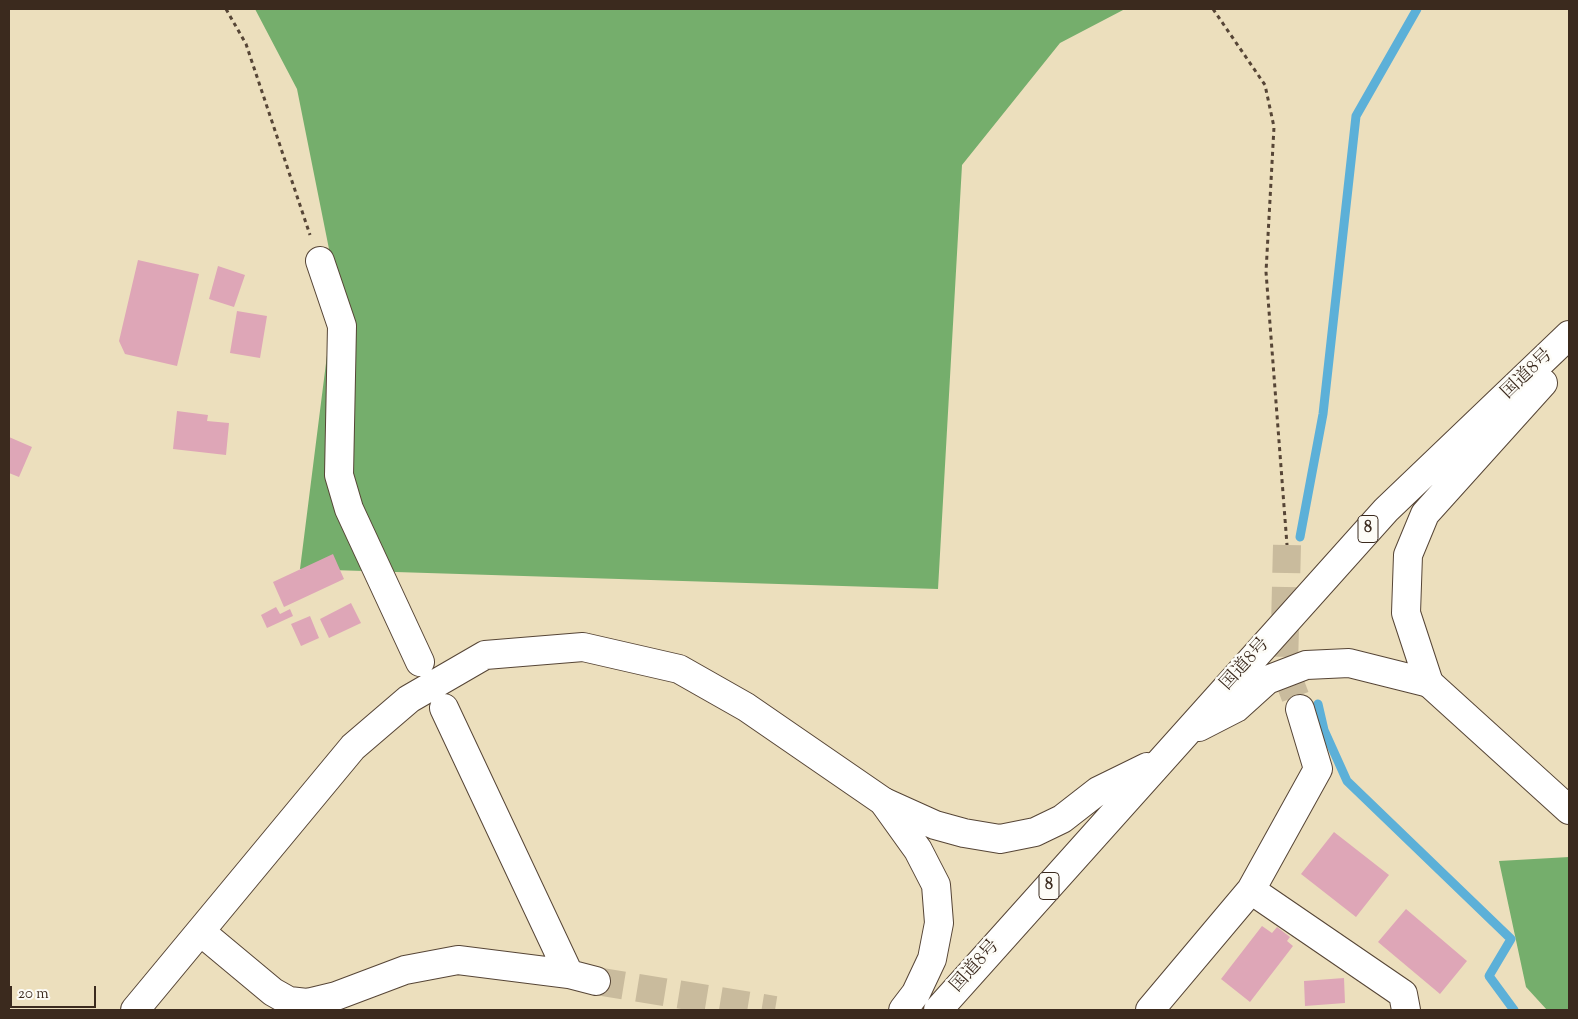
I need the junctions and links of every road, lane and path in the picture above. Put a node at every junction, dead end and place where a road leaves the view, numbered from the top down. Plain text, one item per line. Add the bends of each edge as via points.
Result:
1 (226, 9) edge
2 (1213, 9) edge
3 (320, 261) joint
4 (1569, 335) edge
5 (1569, 354) edge
6 (1287, 545) tunnel mouth
7 (420, 662) dead end
8 (1429, 683) junction
9 (444, 708) dead end
10 (1300, 709) tunnel mouth
11 (1182, 737) junction
12 (1160, 761) junction
13 (884, 802) junction
14 (1569, 810) edge
15 (1251, 890) junction
16 (201, 932) junction
17 (569, 974) junction
18 (596, 981) tunnel mouth
19 (135, 1010) edge
20 (904, 1010) edge
21 (938, 1010) edge
22 (1150, 1010) edge
23 (1406, 1010) edge

1 - 3 path via 246,44
2 - 6 path via 1265,85 1274,127 1266,272
3 - 7 main road via 342,326 339,475 349,509
4 - 11 main road, 国道8号 / 8 via 1386,510
5 - 8 main road via 1425,514 1408,555 1406,613
8 - 11 main road via 1350,663 1306,665 1267,680 1236,708
8 - 14 main road
9 - 17 main road
10 - 15 main road via 1318,770
11 - 12 main road, 国道8号 / 8
12 - 13 main road via 1098,791 1062,818 1035,832 1000,839 964,834 935,825
12 - 21 main road, 国道8号 / 8
13 - 16 main road via 746,707 679,669 583,647 485,654 409,699 353,747
13 - 20 main road via 918,850 936,885 939,923 932,959
15 - 22 main road
15 - 23 main road via 1403,994
16 - 17 main road via 273,992 289,1001 307,1003 336,996 406,970 458,960
16 - 19 main road
17 - 18 main road

